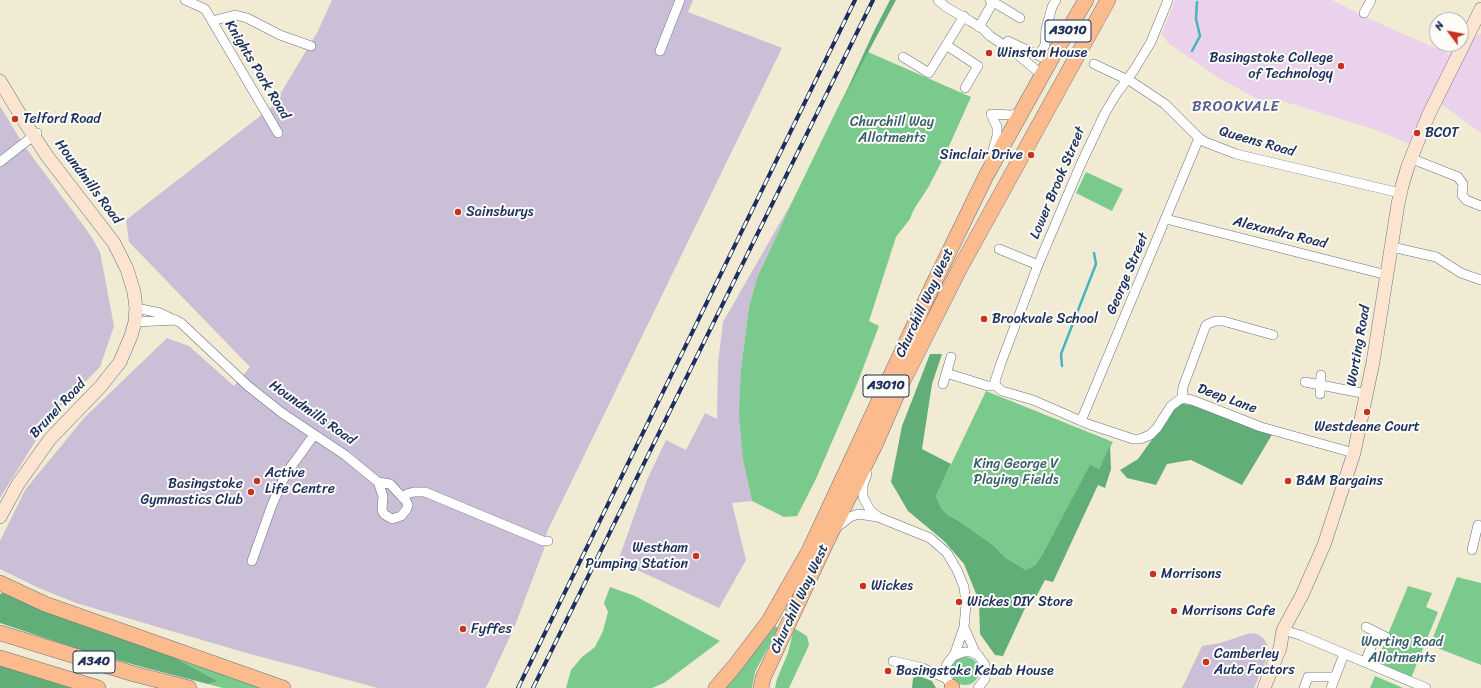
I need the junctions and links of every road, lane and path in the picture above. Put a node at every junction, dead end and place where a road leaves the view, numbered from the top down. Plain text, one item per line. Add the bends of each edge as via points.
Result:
1 (185, 0) edge
2 (680, 0) edge
3 (938, 0) edge
4 (1056, 0) edge
5 (1086, 0) edge
6 (1108, 0) edge
7 (1168, 0) edge
8 (1371, 0) edge
9 (997, 2) edge
10 (1481, 9) edge
11 (1364, 13) dead end
12 (964, 16) junction
13 (1020, 18) dead end
14 (212, 21) junction
15 (981, 28) junction
16 (946, 45) junction
17 (311, 46) dead end
18 (660, 51) dead end
19 (1046, 56) junction
20 (903, 57) dead end
21 (1094, 64) dead end
22 (1068, 71) junction
23 (1042, 75) junction
24 (1127, 79) junction
25 (0, 81) edge
26 (1060, 86) junction
27 (965, 88) dead end
28 (1020, 113) junction
29 (278, 133) dead end
30 (35, 134) junction
31 (1199, 138) junction
32 (1410, 158) junction
33 (0, 162) edge
34 (986, 176) junction
35 (1400, 193) junction
36 (1481, 206) edge
37 (1166, 219) junction
38 (1392, 247) junction
39 (999, 249) dead end
40 (1038, 265) junction
41 (1388, 275) junction
42 (1481, 280) edge
43 (136, 308) junction
44 (176, 320) junction
45 (135, 322) junction
46 (1272, 335) dead end
47 (951, 357) dead end
48 (946, 373) junction
49 (1305, 382) dead end
50 (943, 384) dead end
51 (996, 386) junction
52 (1367, 394) junction
53 (1182, 398) junction
54 (1081, 420) junction
55 (314, 435) junction
56 (875, 445) junction
57 (1354, 452) junction
58 (378, 482) junction
59 (403, 498) junction
60 (0, 517) edge
61 (878, 517) junction
62 (1478, 525) dead end
63 (832, 532) junction
64 (548, 540) dead end
65 (1478, 540) edge
66 (1472, 550) dead end
67 (252, 561) dead end
68 (1, 583) edge
69 (964, 627) junction
70 (1366, 627) dead end
71 (1283, 630) junction
72 (0, 633) edge
73 (1377, 633) junction
74 (1386, 637) dead end
75 (976, 654) junction
76 (1344, 654) junction
77 (954, 656) junction
78 (0, 658) edge
79 (894, 661) dead end
80 (1365, 662) junction
81 (947, 664) junction
82 (923, 668) junction
83 (1334, 677) junction
84 (951, 685) edge
85 (98, 688) edge
86 (189, 688) edge
87 (283, 688) edge
88 (716, 688) edge
89 (761, 688) edge
90 (978, 688) edge
91 (1264, 688) edge
92 (1304, 688) edge
93 (1331, 688) edge
94 (1426, 688) edge

1 - 14 street, Knights Park Road via 205,9
2 - 18 street
3 - 12 street
4 - 19 street via 1046,29
5 - 19 main road, Churchill Way West / A3010
6 - 22 main road, Churchill Way West / A3010
7 - 24 street, Lower Brook Street via 1151,42
8 - 11 street
9 - 13 street
9 - 15 street
10 - 32 street, Worting Road
12 - 15 street
12 - 16 street
14 - 17 street, Knights Park Road via 235,15 247,18 280,35
14 - 29 street, Knights Park Road
15 - 19 street
15 - 23 street
16 - 20 street via 929,73
16 - 27 street via 978,66
19 - 22 main road
19 - 23 main road, Churchill Way West / A3010
21 - 24 street, Queens Road
22 - 26 main road, Churchill Way West / A3010
23 - 26 main road
23 - 28 main road, Churchill Way West / A3010
24 - 31 street, Queens Road via 1165,104
24 - 40 street, Lower Brook Street via 1094,134
25 - 30 street, Houndmills Road
26 - 56 main road, Churchill Way West / A3010 via 960,268 901,385
28 - 34 main road, Churchill Way West / A3010
28 - 34 street via 991,114 997,126 997,136
30 - 33 street
30 - 43 street, Houndmills Road via 47,156 114,243 127,269
31 - 35 street, Queens Road via 1236,154
31 - 37 street, George Street
32 - 35 street, Worting Road
32 - 36 street via 1458,177 1463,184 1462,195 1466,200
34 - 88 main road, Churchill Way West / A3010 via 809,551 769,621
35 - 38 street, Worting Road
37 - 41 street, Alexandra Road
37 - 54 street, George Street
38 - 41 street, Worting Road
38 - 42 street via 1436,257 1462,273
39 - 40 street
40 - 51 street, Lower Brook Street via 1001,363 995,381
41 - 52 street, Worting Road
43 - 44 street, Houndmills Road via 160,313
43 - 45 street, Houndmills Road
44 - 45 street
44 - 55 street, Houndmills Road via 248,386
45 - 60 street, Brunel Road via 120,362 42,449 18,484
46 - 53 street via 1222,321 1206,325 1183,388
47 - 48 street
48 - 50 street
48 - 51 street, Deep Lane
49 - 52 street
51 - 54 street, Deep Lane via 1002,391 1033,400
52 - 57 street, Worting Road
53 - 54 street, Deep Lane via 1171,406 1157,428 1146,438 1125,437
53 - 57 street, Deep Lane via 1261,427
55 - 58 street, Houndmills Road via 345,455
55 - 67 street via 283,480
56 - 61 street via 862,493 870,510
56 - 63 main road, Churchill Way West / A3010
57 - 71 street, Worting Road via 1324,545
58 - 59 street, Houndmills Road via 390,484
58 - 59 street via 383,496 382,510 386,516 392,519 402,516 408,505
59 - 64 street via 414,492 425,492 543,542
61 - 63 street via 858,514 850,517
61 - 69 street via 930,538 947,553 964,587
62 - 65 street
63 - 89 main road, Churchill Way West / A3010 via 763,678
65 - 66 street
68 - 87 main road via 45,604
69 - 75 street
69 - 77 street
70 - 73 street
71 - 76 street
71 - 91 street, Worting Road via 1280,648
72 - 86 main road, A340
73 - 74 street
73 - 80 street
75 - 77 street via 964,652
75 - 90 street via 985,665 986,672 985,679
76 - 80 street
76 - 83 street
77 - 81 street
78 - 85 main road, A340
79 - 82 street
80 - 94 street
81 - 82 street
81 - 84 street via 945,670
82 - 84 street
83 - 92 street via 1308,677
83 - 93 street

